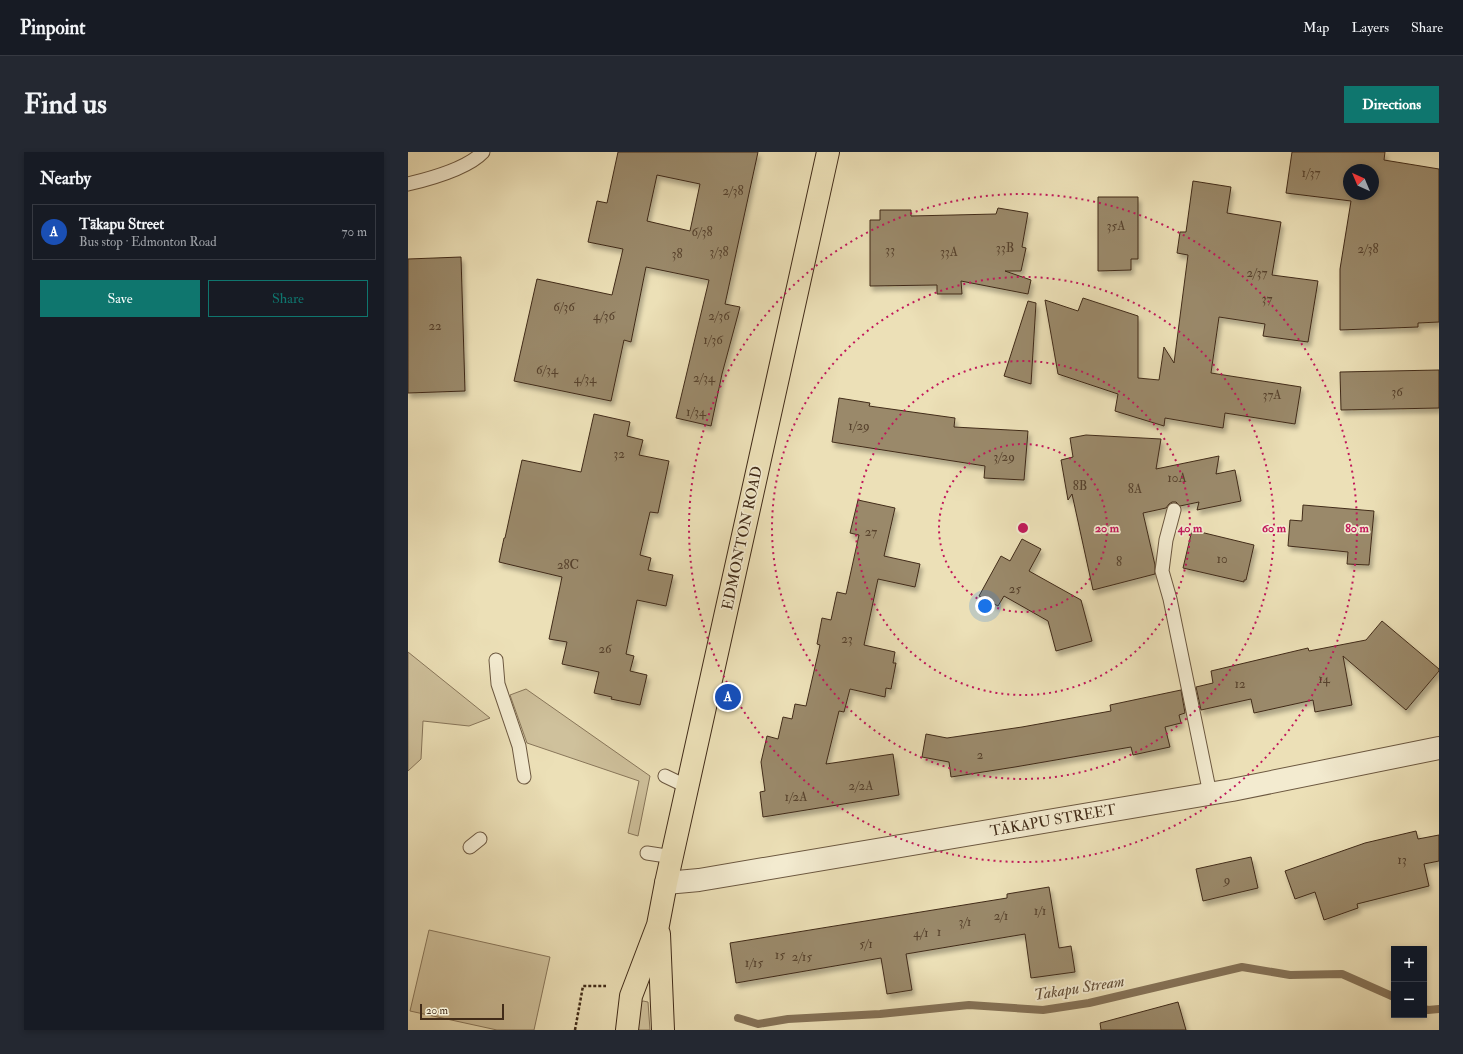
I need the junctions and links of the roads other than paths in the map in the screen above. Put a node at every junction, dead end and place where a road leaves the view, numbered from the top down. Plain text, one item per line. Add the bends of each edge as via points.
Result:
1 (482, 152) edge
2 (828, 152) edge
3 (408, 184) edge
4 (1174, 510) dead end
5 (496, 660) dead end
6 (1439, 748) edge
7 (666, 776) dead end
8 (524, 777) dead end
9 (688, 787) junction
10 (1210, 794) junction
11 (647, 853) dead end
12 (673, 857) junction
13 (666, 883) junction
14 (658, 925) junction
15 (627, 1030) edge
16 (663, 1030) edge

1 - 3 lane via 478,157 456,168
2 - 9 main road, EDMONTON ROAD
4 - 10 lane via 1166,540 1162,571
5 - 8 lane via 498,684 519,746
6 - 10 street, TĀKAPU STREET
7 - 9 lane
9 - 12 main road, EDMONTON ROAD
10 - 13 street, TĀKAPU STREET via 699,880
11 - 12 lane
12 - 13 main road, EDMONTON ROAD
13 - 14 main road, EDMONTON ROAD
14 - 15 main road, EDMONTON ROAD via 631,996
14 - 16 main road, EDMONTON ROAD

